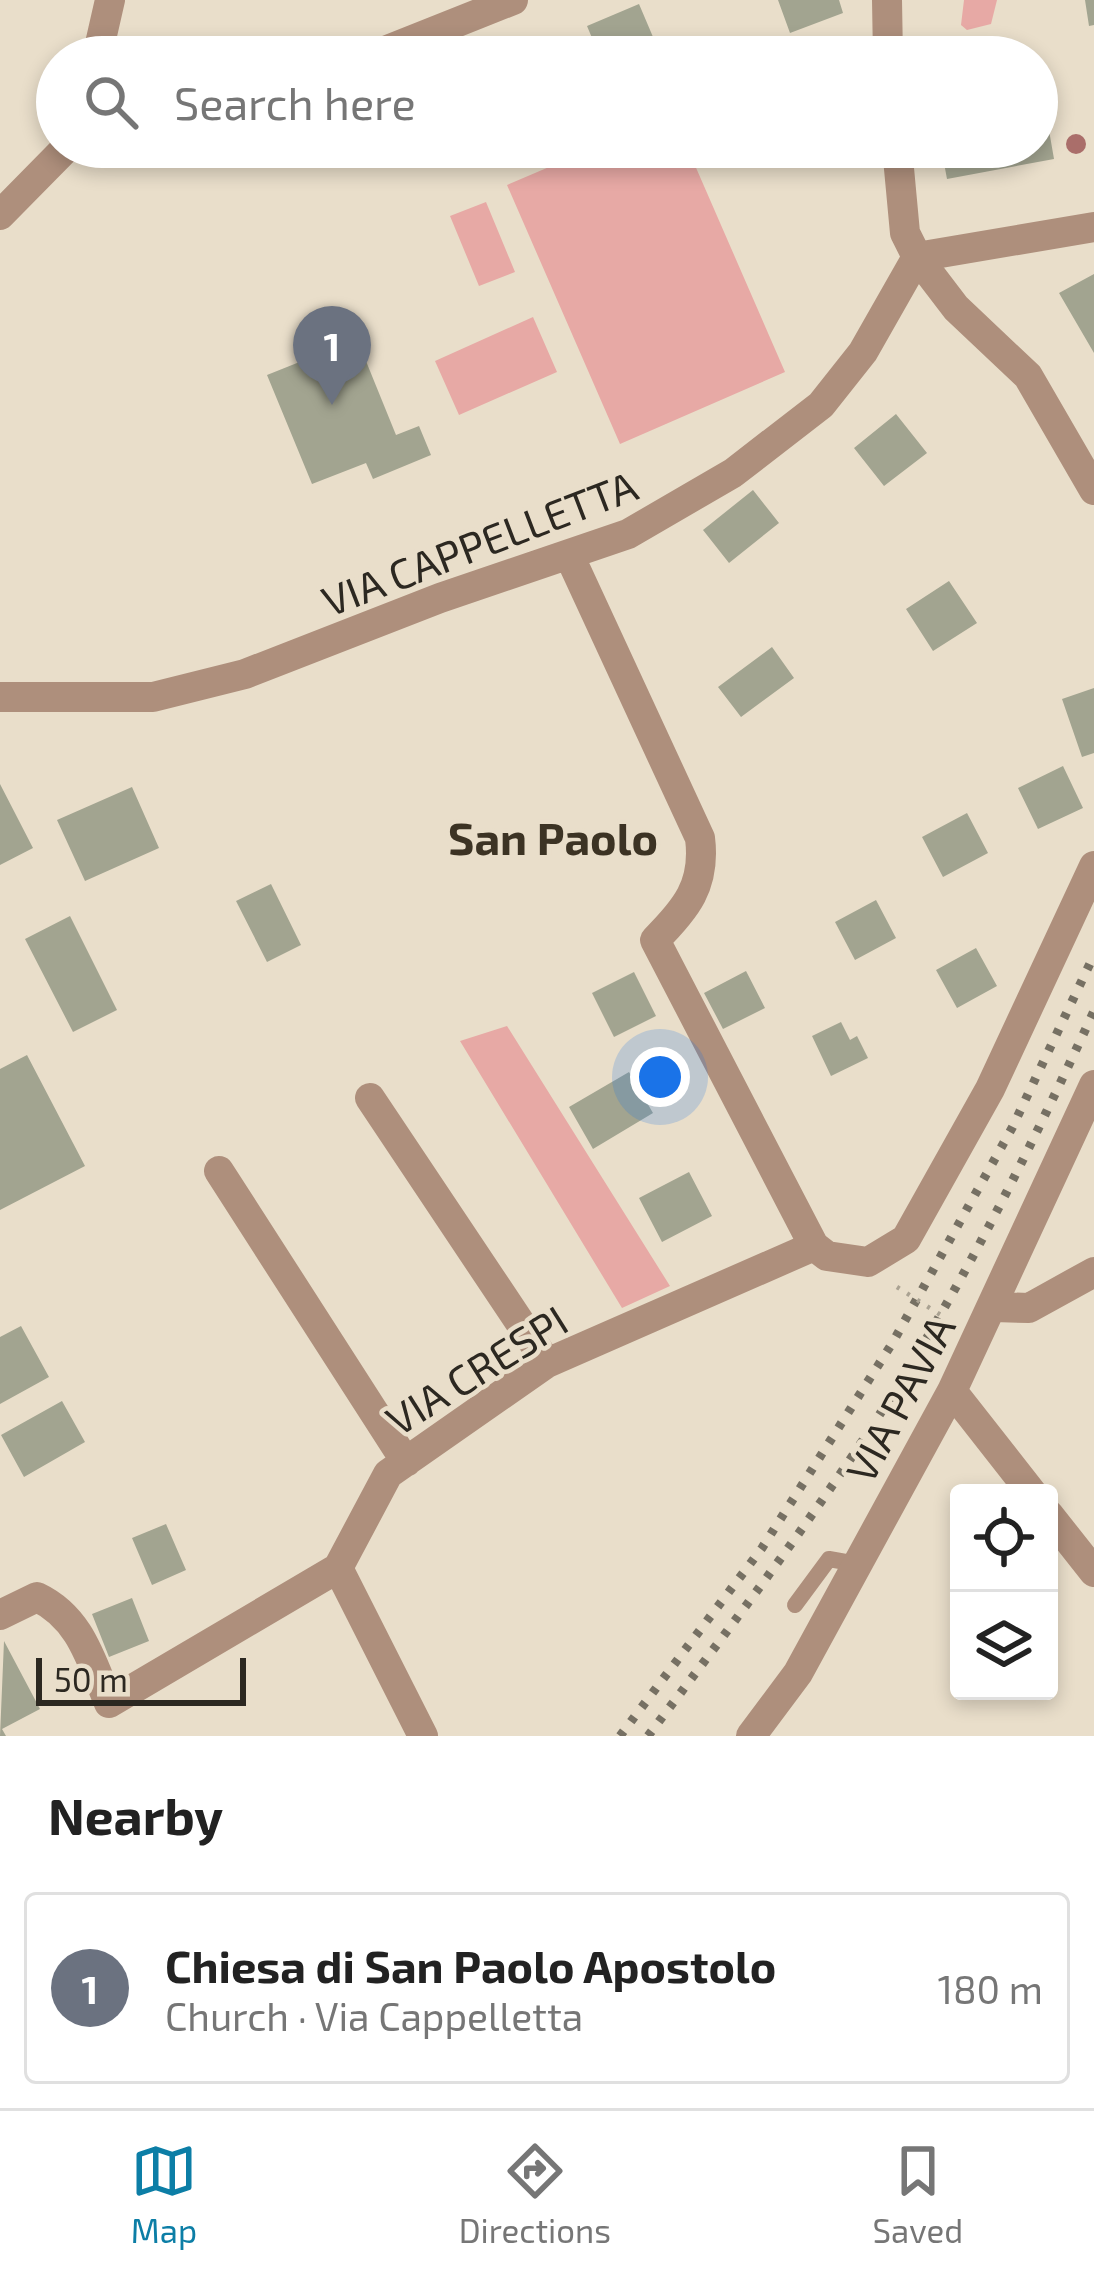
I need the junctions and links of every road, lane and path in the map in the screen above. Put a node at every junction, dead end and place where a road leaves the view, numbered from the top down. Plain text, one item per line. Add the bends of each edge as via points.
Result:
1 (110, 0) edge
2 (513, 0) edge
3 (887, 0) edge
4 (102, 36) edge
5 (423, 36) edge
6 (888, 36) edge
7 (46, 168) edge
8 (899, 168) edge
9 (0, 215) edge
10 (1094, 226) edge
11 (917, 257) junction
12 (1094, 490) edge
13 (570, 556) junction
14 (0, 698) edge
15 (1094, 866) edge
16 (1094, 1085) edge
17 (370, 1098) dead end
18 (219, 1172) dead end
19 (814, 1246) junction
20 (1094, 1272) edge
21 (897, 1287) dead end
22 (994, 1307) junction
23 (547, 1363) junction
24 (952, 1391) junction
25 (931, 1430) junction
26 (406, 1462) junction
27 (1025, 1484) edge
28 (1058, 1526) edge
29 (857, 1564) junction
30 (338, 1568) junction
31 (1094, 1572) edge
32 (795, 1605) dead end
33 (0, 1615) edge
34 (422, 1736) edge
35 (752, 1736) edge

1 - 4 street
2 - 5 street
3 - 6 street
7 - 9 street
8 - 11 street via 905,233
10 - 11 street
11 - 12 street via 956,308 1028,376
11 - 13 street, VIA CAPPELLETTA via 821,405 670,512
13 - 14 street, VIA CAPPELLETTA via 285,662 197,686 123,700
13 - 19 street via 700,838 698,886 655,940
15 - 19 street via 1001,1069 906,1239 868,1262
16 - 22 street, VIA PAVIA
17 - 23 street
18 - 26 street
19 - 23 street, VIA CRESPI
20 - 22 street via 1029,1307
21 - 25 path, bridge via 946,1319 895,1408
22 - 24 street, VIA PAVIA
23 - 26 street, VIA CRESPI
24 - 25 street, VIA PAVIA
24 - 27 street
25 - 29 street, VIA PAVIA
26 - 30 street, VIA CRESPI via 388,1474
28 - 31 street
29 - 32 lane via 829,1558
29 - 35 street, VIA PAVIA
30 - 33 street via 109,1703 60,1608 37,1598
30 - 34 street

